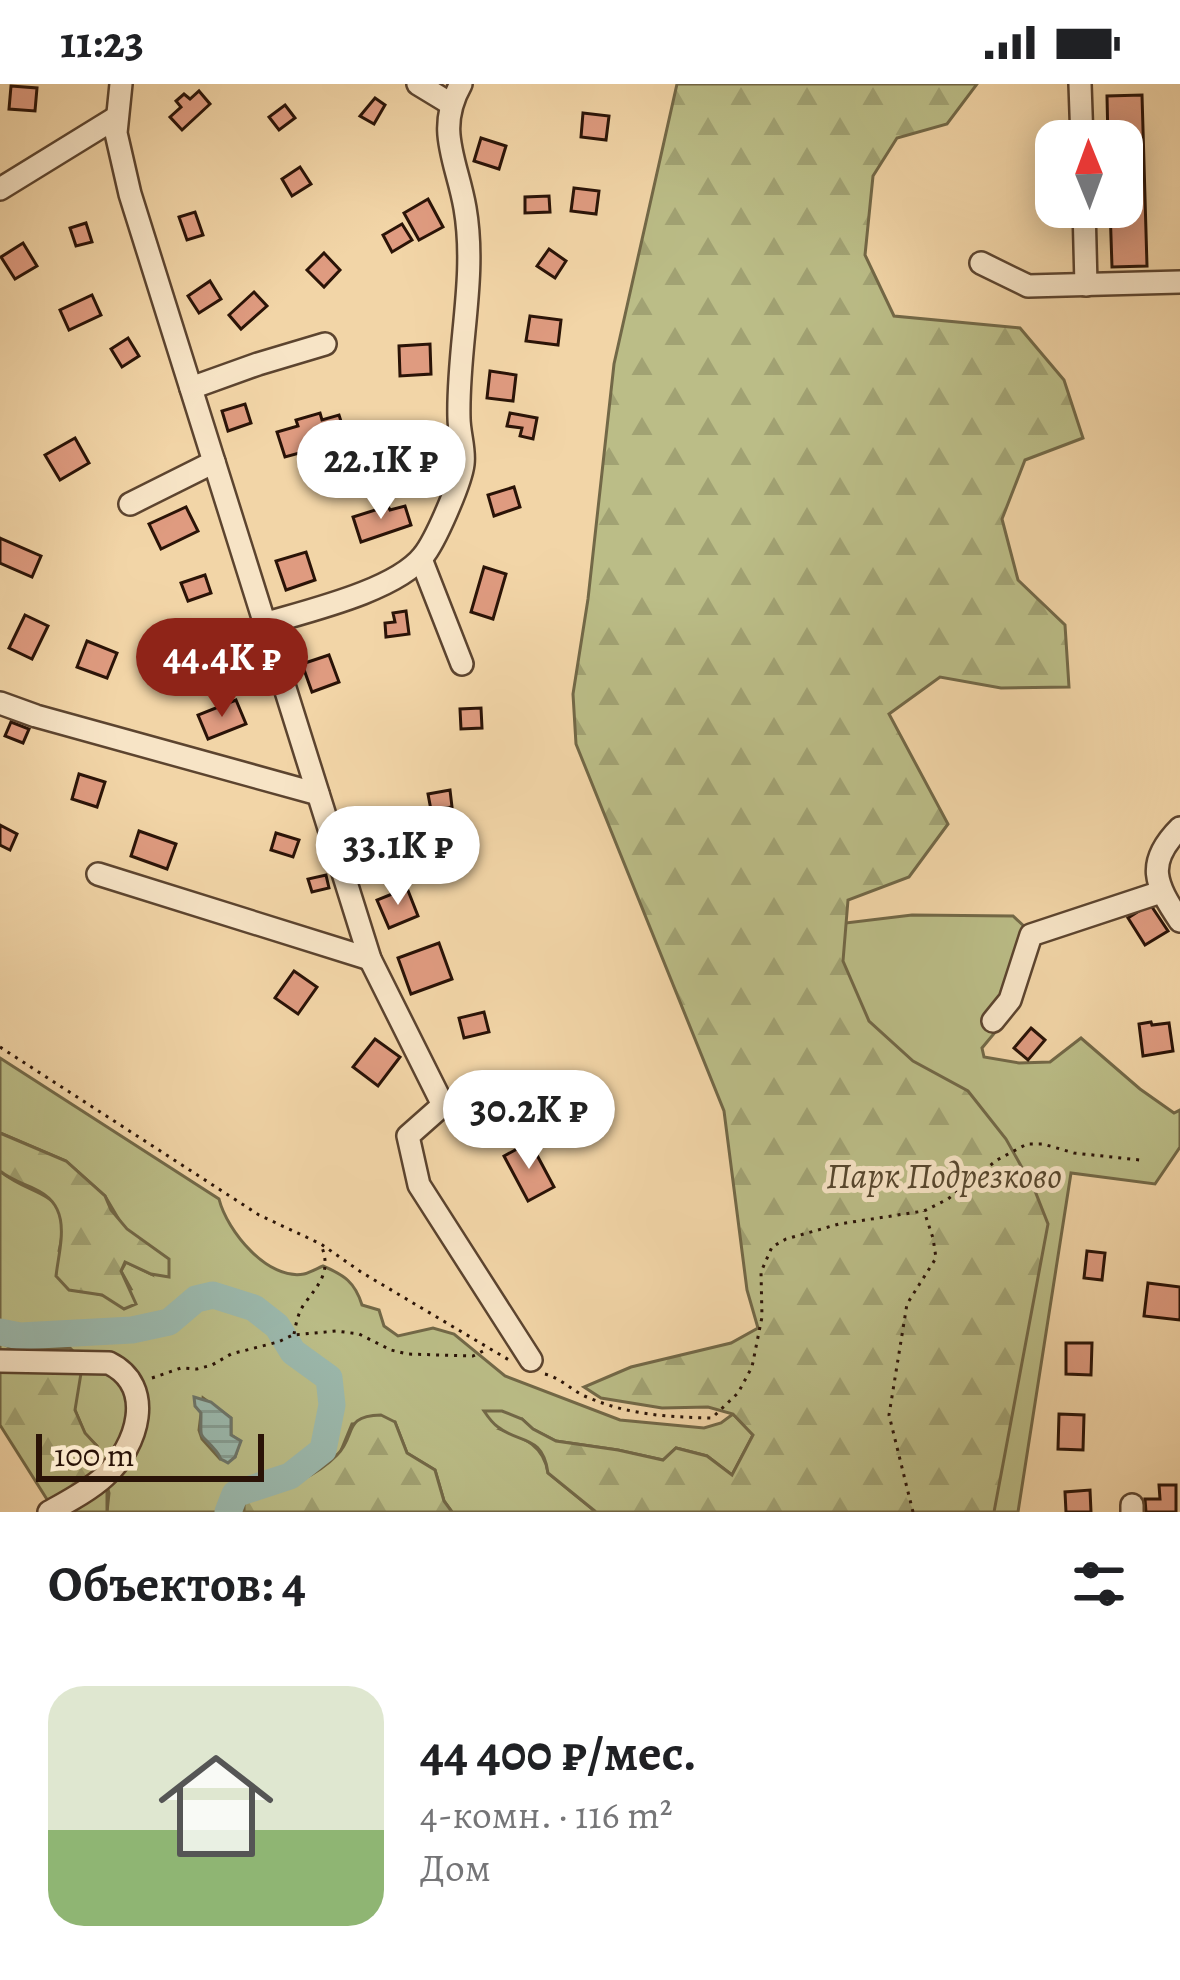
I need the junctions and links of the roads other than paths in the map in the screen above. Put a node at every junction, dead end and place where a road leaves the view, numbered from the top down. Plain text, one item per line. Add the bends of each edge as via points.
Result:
1 (121, 84) edge
2 (418, 84) edge
3 (1080, 84) edge
4 (456, 94) edge
5 (117, 117) junction
6 (1076, 120) edge
7 (0, 189) edge
8 (1085, 228) edge
9 (981, 263) dead end
10 (1180, 282) edge
11 (1086, 285) junction
12 (325, 344) dead end
13 (191, 388) junction
14 (214, 462) junction
15 (130, 504) dead end
16 (422, 560) junction
17 (264, 624) junction
18 (462, 664) dead end
19 (0, 703) edge
20 (318, 794) junction
21 (1179, 828) edge
22 (98, 874) dead end
23 (1161, 892) junction
24 (1180, 921) edge
25 (370, 959) junction
26 (993, 1021) dead end
27 (0, 1361) edge
28 (525, 1365) road end
29 (56, 1508) edge

1 - 5 street
2 - 4 street
3 - 6 street
4 - 16 street via 447,129 469,270 459,418 464,465
5 - 7 street
5 - 13 street via 130,194
8 - 11 street
9 - 11 street via 1028,286
10 - 11 street
12 - 13 street
13 - 14 street
14 - 15 street
14 - 17 street
16 - 17 street via 353,596
16 - 18 street
17 - 20 street
19 - 20 street
20 - 25 street
21 - 23 street via 1161,848
22 - 25 street
23 - 24 street
23 - 26 street via 1031,934 1010,1000
25 - 28 street via 443,1105 408,1136 419,1186
27 - 29 street via 109,1363 134,1386 139,1404 124,1454

